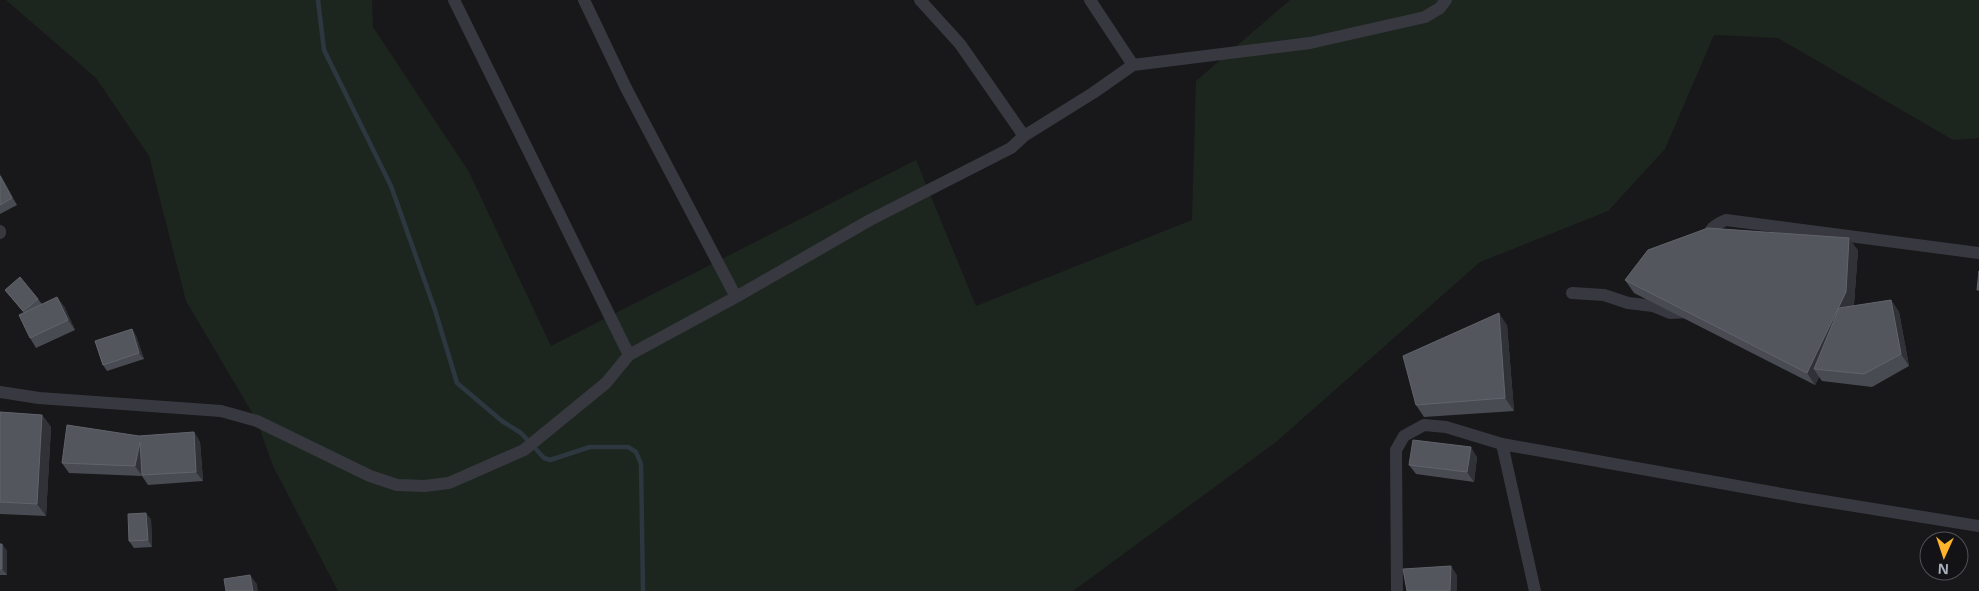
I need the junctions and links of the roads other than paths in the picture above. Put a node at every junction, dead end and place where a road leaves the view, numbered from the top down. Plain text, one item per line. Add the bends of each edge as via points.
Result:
1 (454, 0) edge
2 (584, 0) edge
3 (920, 0) edge
4 (1090, 0) edge
5 (1446, 0) edge
6 (1133, 64) junction
7 (1024, 136) junction
8 (1704, 252) edge
9 (1979, 253) edge
10 (1572, 293) dead end
11 (736, 297) junction
12 (1700, 308) edge
13 (629, 355) junction
14 (0, 392) edge
15 (1502, 444) junction
16 (1979, 526) edge
17 (1397, 591) edge
18 (1535, 591) edge

1 - 13 street
2 - 11 street
3 - 7 street via 960,44
4 - 6 street
5 - 6 street via 1425,17 1310,43
6 - 7 street
7 - 11 street via 996,157 870,220
8 - 9 street via 1714,224 1726,220
10 - 12 street via 1604,295 1670,313
11 - 13 street
13 - 14 street via 606,383 524,450 449,484 424,486 397,485 370,476 257,421 221,412 38,398
15 - 16 street
15 - 17 street via 1424,425 1404,436 1396,450
15 - 18 street

